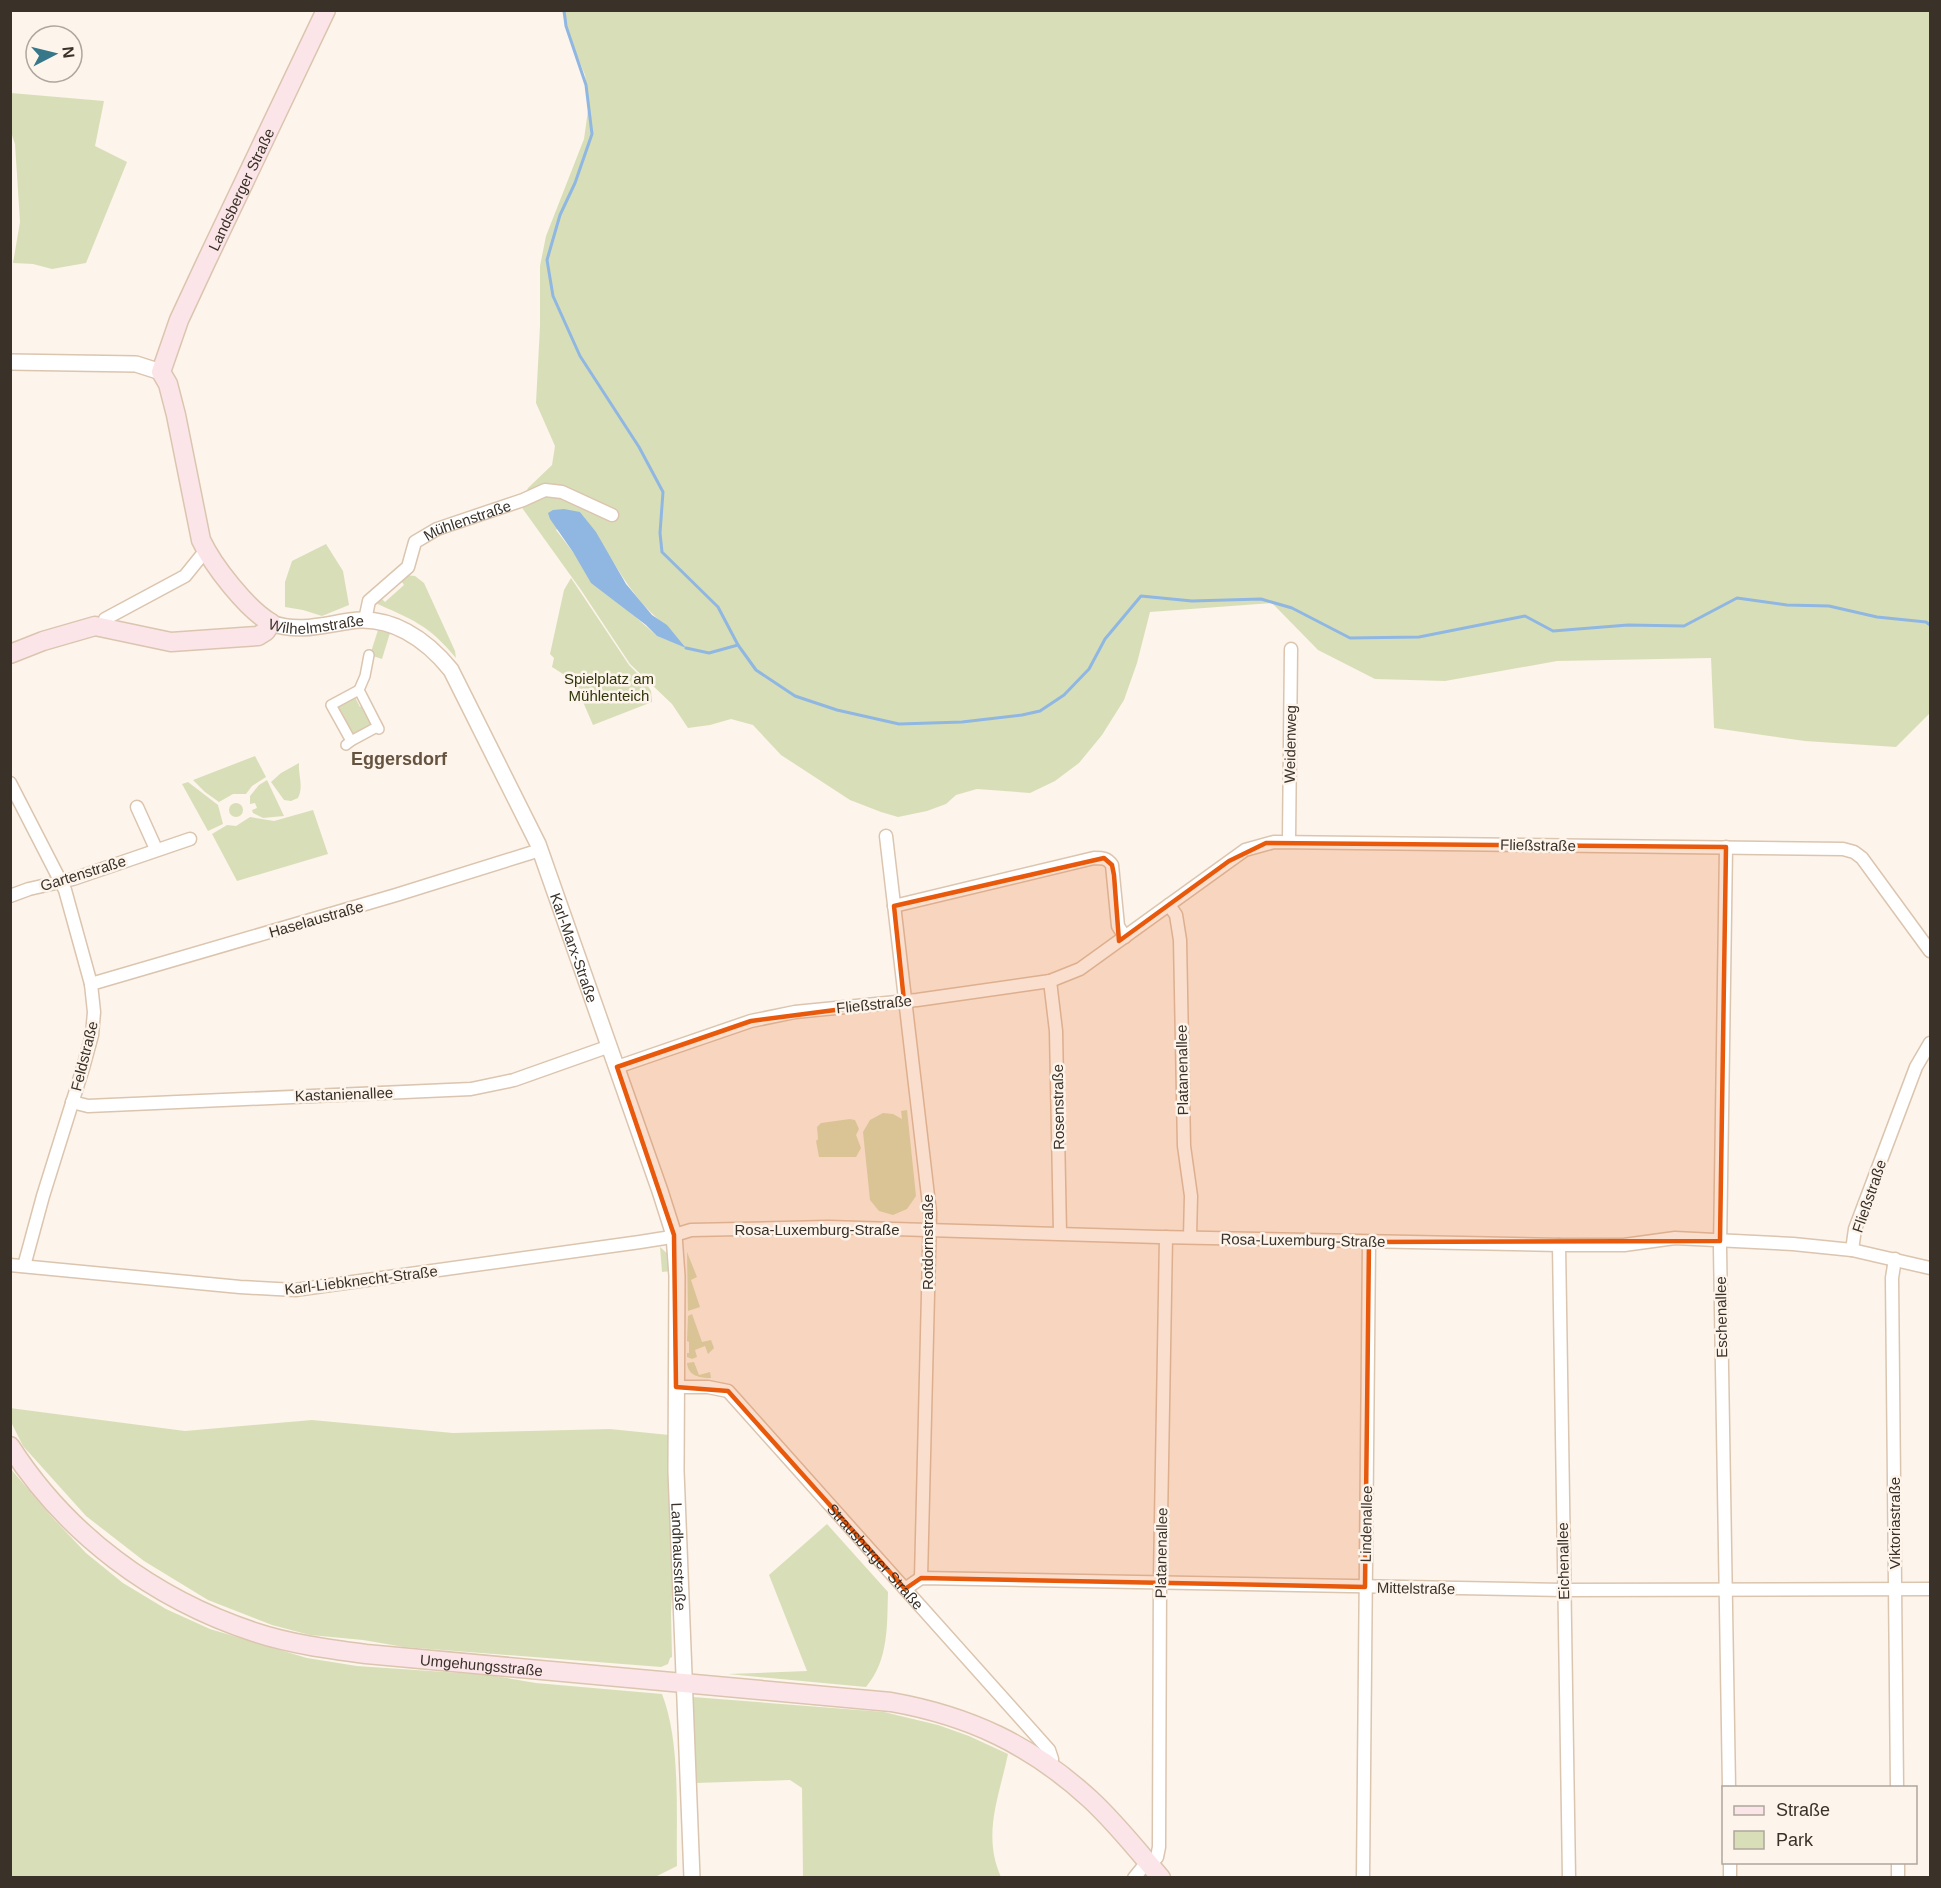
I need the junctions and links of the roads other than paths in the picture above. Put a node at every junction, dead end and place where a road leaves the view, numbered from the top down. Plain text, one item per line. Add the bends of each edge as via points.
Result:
1 (326, 10) edge
2 (10, 362) edge
3 (161, 372) junction
4 (612, 515) dead end
5 (206, 550) junction
6 (365, 620) junction
7 (271, 623) junction
8 (103, 627) junction
9 (1291, 649) dead end
10 (10, 654) edge
11 (369, 655) dead end
12 (451, 670) joint
13 (359, 690) junction
14 (10, 783) edge
15 (137, 807) dead end
16 (886, 836) dead end
17 (190, 839) dead end
18 (1288, 840) junction
19 (1726, 847) junction
20 (156, 849) junction
21 (540, 850) junction
22 (61, 881) junction
23 (10, 896) edge
24 (1169, 905) junction
25 (894, 906) junction
26 (1125, 937) junction
27 (1930, 951) edge
28 (1050, 981) junction
29 (91, 984) junction
30 (904, 1001) junction
31 (1930, 1043) edge
32 (610, 1046) junction
33 (617, 1067) junction
34 (72, 1102) junction
35 (928, 1230) junction
36 (1060, 1233) junction
37 (674, 1236) junction
38 (1166, 1237) junction
39 (1190, 1237) junction
40 (1720, 1241) junction
41 (1369, 1242) junction
42 (1559, 1245) junction
43 (1852, 1250) junction
44 (1895, 1259) junction
45 (10, 1265) edge
46 (24, 1266) junction
47 (1930, 1268) edge
48 (676, 1387) junction
49 (10, 1446) edge
50 (921, 1578) junction
51 (1160, 1584) junction
52 (1365, 1587) junction
53 (905, 1589) junction
54 (1895, 1589) junction
55 (1930, 1589) edge
56 (1564, 1590) junction
57 (1726, 1591) junction
58 (684, 1683) junction
59 (1014, 1743) joint
60 (1051, 1762) junction
61 (1729, 1786) edge
62 (1897, 1786) edge
63 (1153, 1868) edge
64 (692, 1878) edge
65 (1134, 1878) edge
66 (1363, 1878) edge
67 (1569, 1878) edge

1 - 3 main road, Landsberger Straße via 179,320
2 - 3 street via 136,364
3 - 5 main road, Wilhelmstraße via 168,384
4 - 6 street, Mühlenstraße via 562,492 545,490 437,529 415,542 408,567 370,598
5 - 7 main road, Wilhelmstraße via 253,610
5 - 8 street via 185,576 105,619
6 - 7 street, Wilhelmstraße via 308,628
6 - 12 street, Wilhelmstraße via 381,621 421,640
7 - 8 main road via 258,636 186,642
8 - 10 main road via 79,630
9 - 18 street, Weidenweg
11 - 13 street
12 - 21 street, Karl-Marx-Straße
13 - 13 street via 328,703 348,743 378,728
14 - 22 street, Feldstraße
15 - 20 street
16 - 25 street, Rotdornstraße
17 - 20 street, Gartenstraße
18 - 19 street, Fließstraße
18 - 24 street, Fließstraße via 1245,850
19 - 27 street, Fließstraße via 1854,852
19 - 40 street, Eschenallee
20 - 22 street, Gartenstraße
21 - 29 street, Haselaustraße
21 - 32 street, Karl-Marx-Straße
22 - 23 street, Gartenstraße
22 - 29 street, Feldstraße
24 - 26 street, Fließstraße
24 - 39 street, Platanenallee via 1176,915 1179,940
25 - 26 street via 1037,870 1104,858 1112,865 1118,926
25 - 30 street, Rotdornstraße
26 - 28 street, Fließstraße via 1080,969
28 - 30 street, Fließstraße
28 - 36 street, Rosenstraße via 1056,1031
29 - 34 street, Feldstraße via 94,1023
30 - 33 street, Fließstraße via 795,1012 751,1021
30 - 35 street, Rotdornstraße via 930,1213
31 - 43 street, Fließstraße via 1916,1067 1856,1229
32 - 33 street, Karl-Marx-Straße
32 - 34 street, Kastanienallee via 514,1080 471,1089 88,1106
33 - 37 street, Karl-Marx-Straße
34 - 46 street, Feldstraße
35 - 36 street, Rosa-Luxemburg-Straße
35 - 37 street, Rosa-Luxemburg-Straße via 735,1228 691,1230
35 - 50 street, Rotdornstraße
36 - 38 street, Rosa-Luxemburg-Straße
37 - 46 street, Karl-Liebknecht-Straße via 295,1290
37 - 48 street, Landhausstraße
38 - 39 street, Rosa-Luxemburg-Straße
38 - 51 street, Platanenallee
39 - 41 street, Rosa-Luxemburg-Straße
40 - 42 street, Rosa-Luxemburg-Straße via 1675,1238 1624,1245
40 - 43 street, Rosa-Luxemburg-Straße
40 - 57 street, Eschenallee
41 - 42 street, Rosa-Luxemburg-Straße
41 - 52 street, Lindenallee
42 - 56 street, Eichenallee
43 - 44 street, Rosa-Luxemburg-Straße
44 - 47 street, Rosa-Luxemburg-Straße
44 - 54 street, Viktoriastraße
45 - 46 street, Karl-Liebknecht-Straße
48 - 53 street, Strausberger Straße via 728,1391
48 - 58 street, Landhausstraße
49 - 58 main road, Umgehungsstraße via 56,1506 127,1569 182,1602 255,1632 290,1642 366,1654
50 - 51 street, Mittelstraße
50 - 53 street
51 - 52 street, Mittelstraße
51 - 63 street, Platanenallee via 1159,1852
52 - 56 street, Mittelstraße
52 - 66 street, Lindenallee
53 - 60 street, Strausberger Straße via 1035,1733 1049,1750
54 - 55 street, Mittelstraße
54 - 57 street, Mittelstraße
54 - 62 street, Viktoriastraße
56 - 57 street, Mittelstraße
56 - 67 street, Eichenallee
57 - 61 street, Eschenallee
58 - 59 main road, Umgehungsstraße via 915,1706 986,1728
58 - 64 street, Landhausstraße
59 - 60 main road, Strausberger Straße
60 - 63 main road, Strausberger Straße
63 - 65 street

